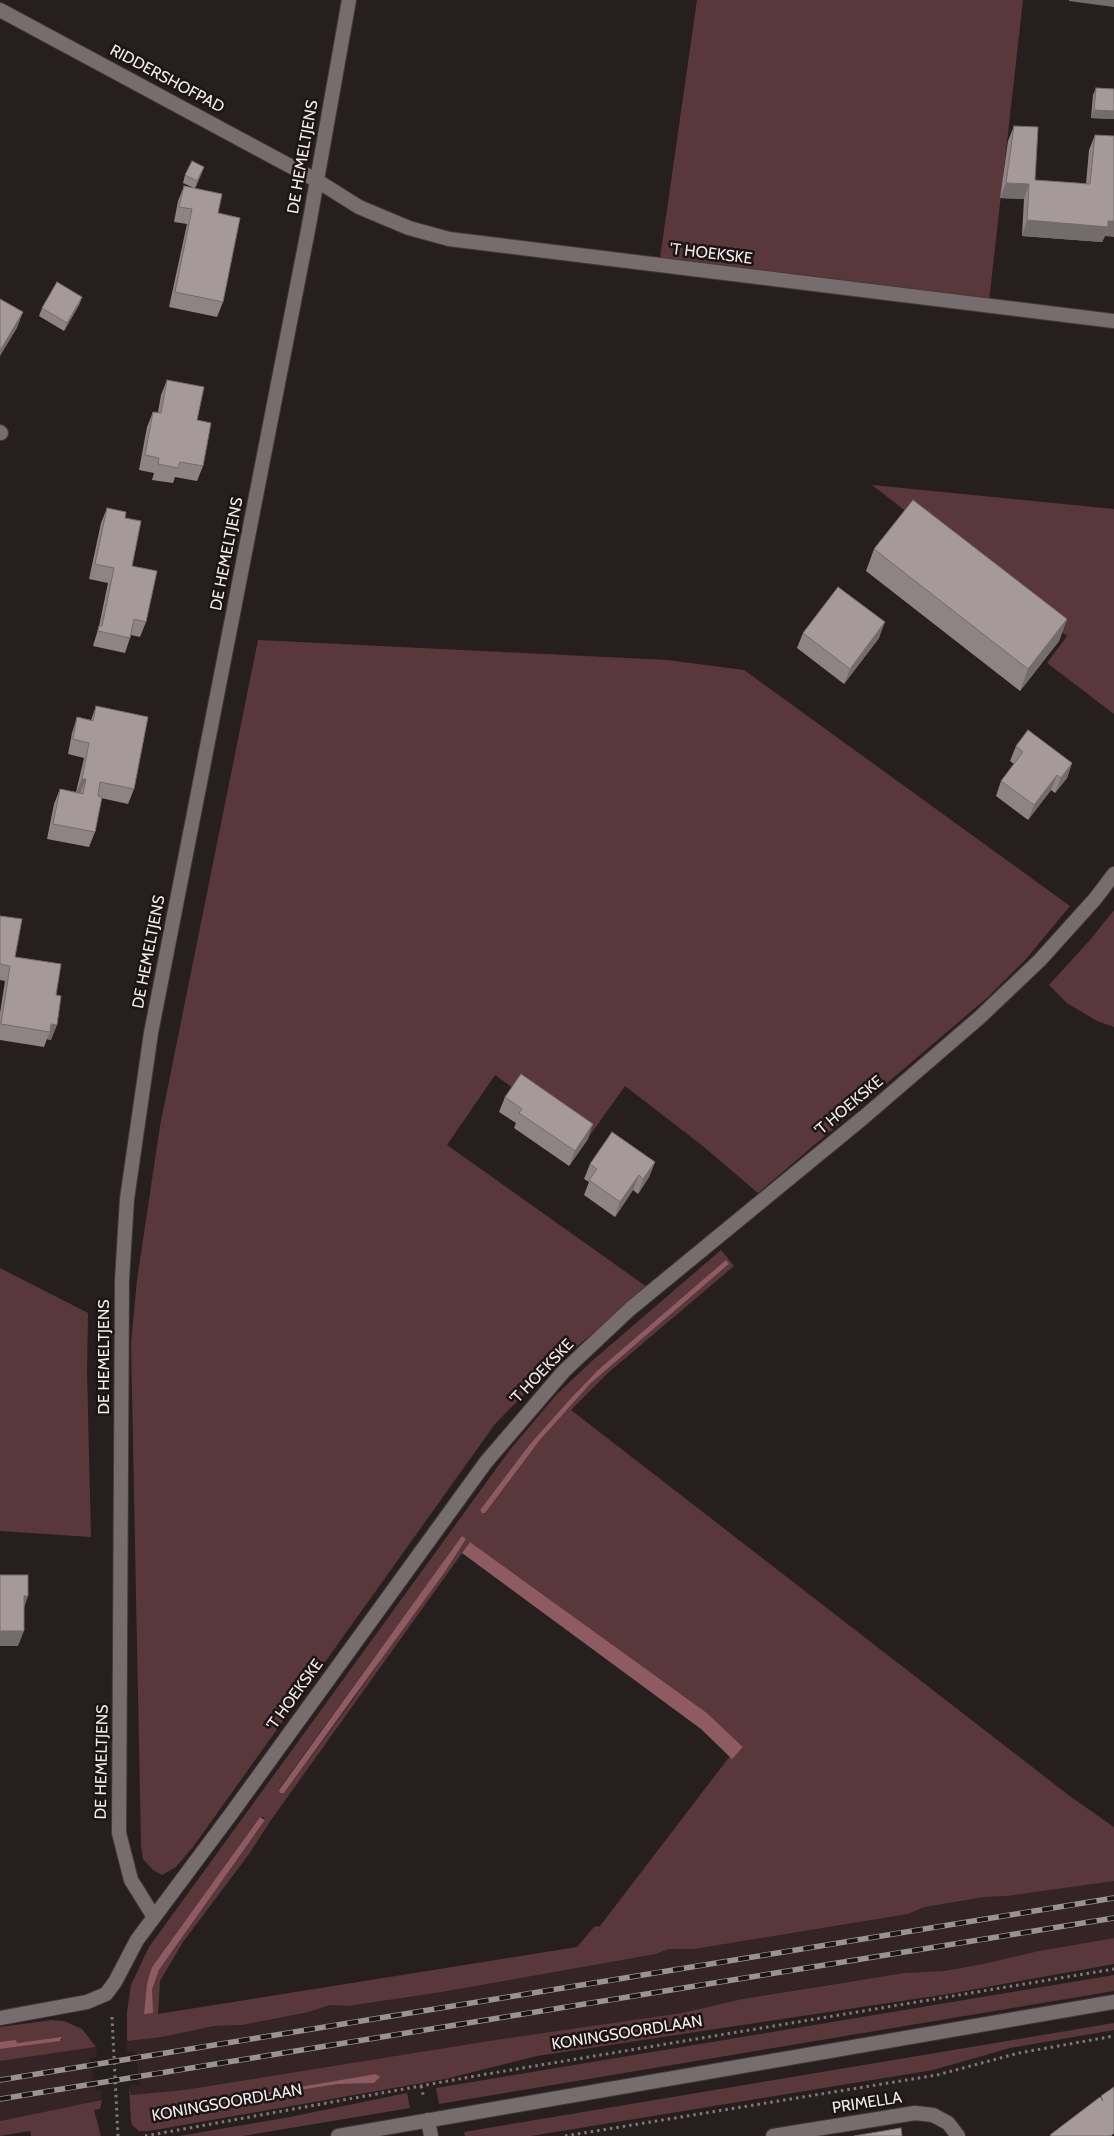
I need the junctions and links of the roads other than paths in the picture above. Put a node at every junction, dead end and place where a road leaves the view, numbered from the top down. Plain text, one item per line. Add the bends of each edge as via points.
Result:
1 (349, 0) edge
2 (0, 10) edge
3 (316, 180) junction
4 (1114, 321) edge
5 (1114, 874) edge
6 (154, 1917) junction
7 (1114, 2002) edge
8 (0, 2018) edge
9 (428, 2120) junction
10 (338, 2136) edge
11 (431, 2136) edge
12 (773, 2136) edge
13 (958, 2136) edge

1 - 3 street, DE HEMELTJENS
2 - 3 street, RIDDERSHOFPAD
3 - 4 street, 'T HOEKSKE via 359,207 409,228 449,239
3 - 6 street, DE HEMELTJENS via 151,1033 127,1199 122,1280 119,1833 132,1880
5 - 6 street, 'T HOEKSKE via 1040,960 979,1018 630,1310 564,1371 486,1462
6 - 8 street, 'T HOEKSKE via 106,1994 87,2002
7 - 9 street
9 - 10 street
9 - 11 street
12 - 13 street, PRIMELLA via 915,2113 933,2115 948,2123

